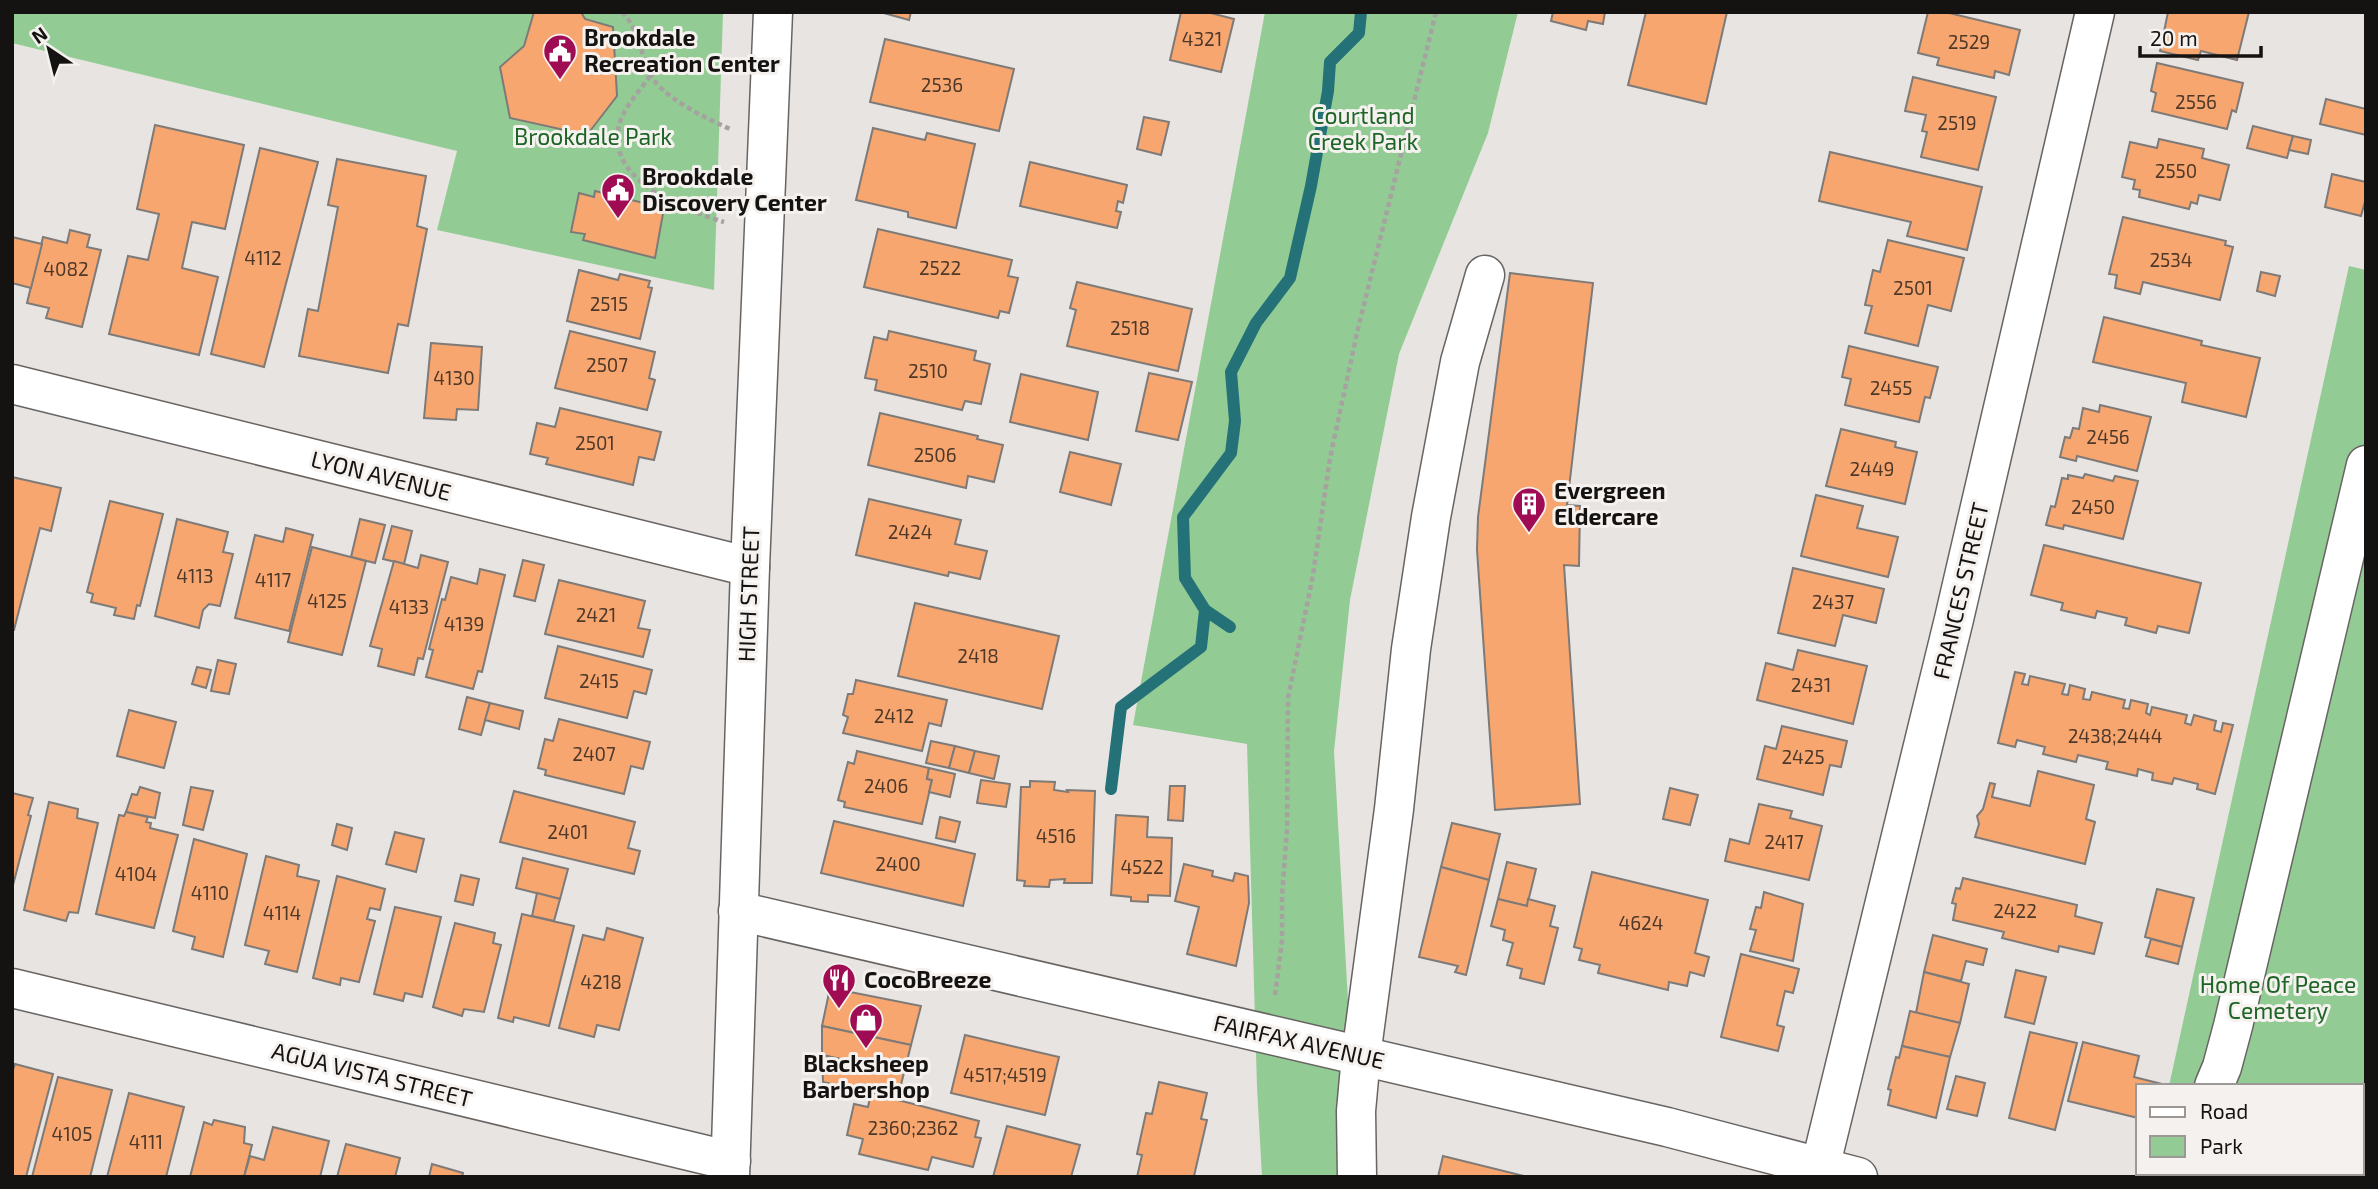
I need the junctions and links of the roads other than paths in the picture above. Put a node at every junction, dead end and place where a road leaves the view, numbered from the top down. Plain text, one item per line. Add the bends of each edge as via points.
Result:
1 (773, 12) edge
2 (2095, 12) edge
3 (1485, 275) dead end
4 (12, 384) edge
5 (2366, 465) edge
6 (750, 568) junction
7 (738, 911) junction
8 (12, 988) edge
9 (1361, 1056) junction
10 (2215, 1084) edge
11 (1820, 1168) junction
12 (731, 1169) edge
13 (1357, 1177) edge
14 (1858, 1177) edge

1 - 6 street, HIGH STREET
2 - 11 street, FRANCES STREET via 1951,633
3 - 9 street via 1460,362 1431,517
4 - 6 street, LYON AVENUE
5 - 10 street via 2233,1026
6 - 7 street, HIGH STREET
7 - 9 street, FAIRFAX AVENUE
7 - 12 street, HIGH STREET
8 - 12 street, AGUA VISTA STREET
9 - 11 street, FAIRFAX AVENUE via 1667,1127
9 - 13 street
11 - 14 street, FAIRFAX AVENUE

